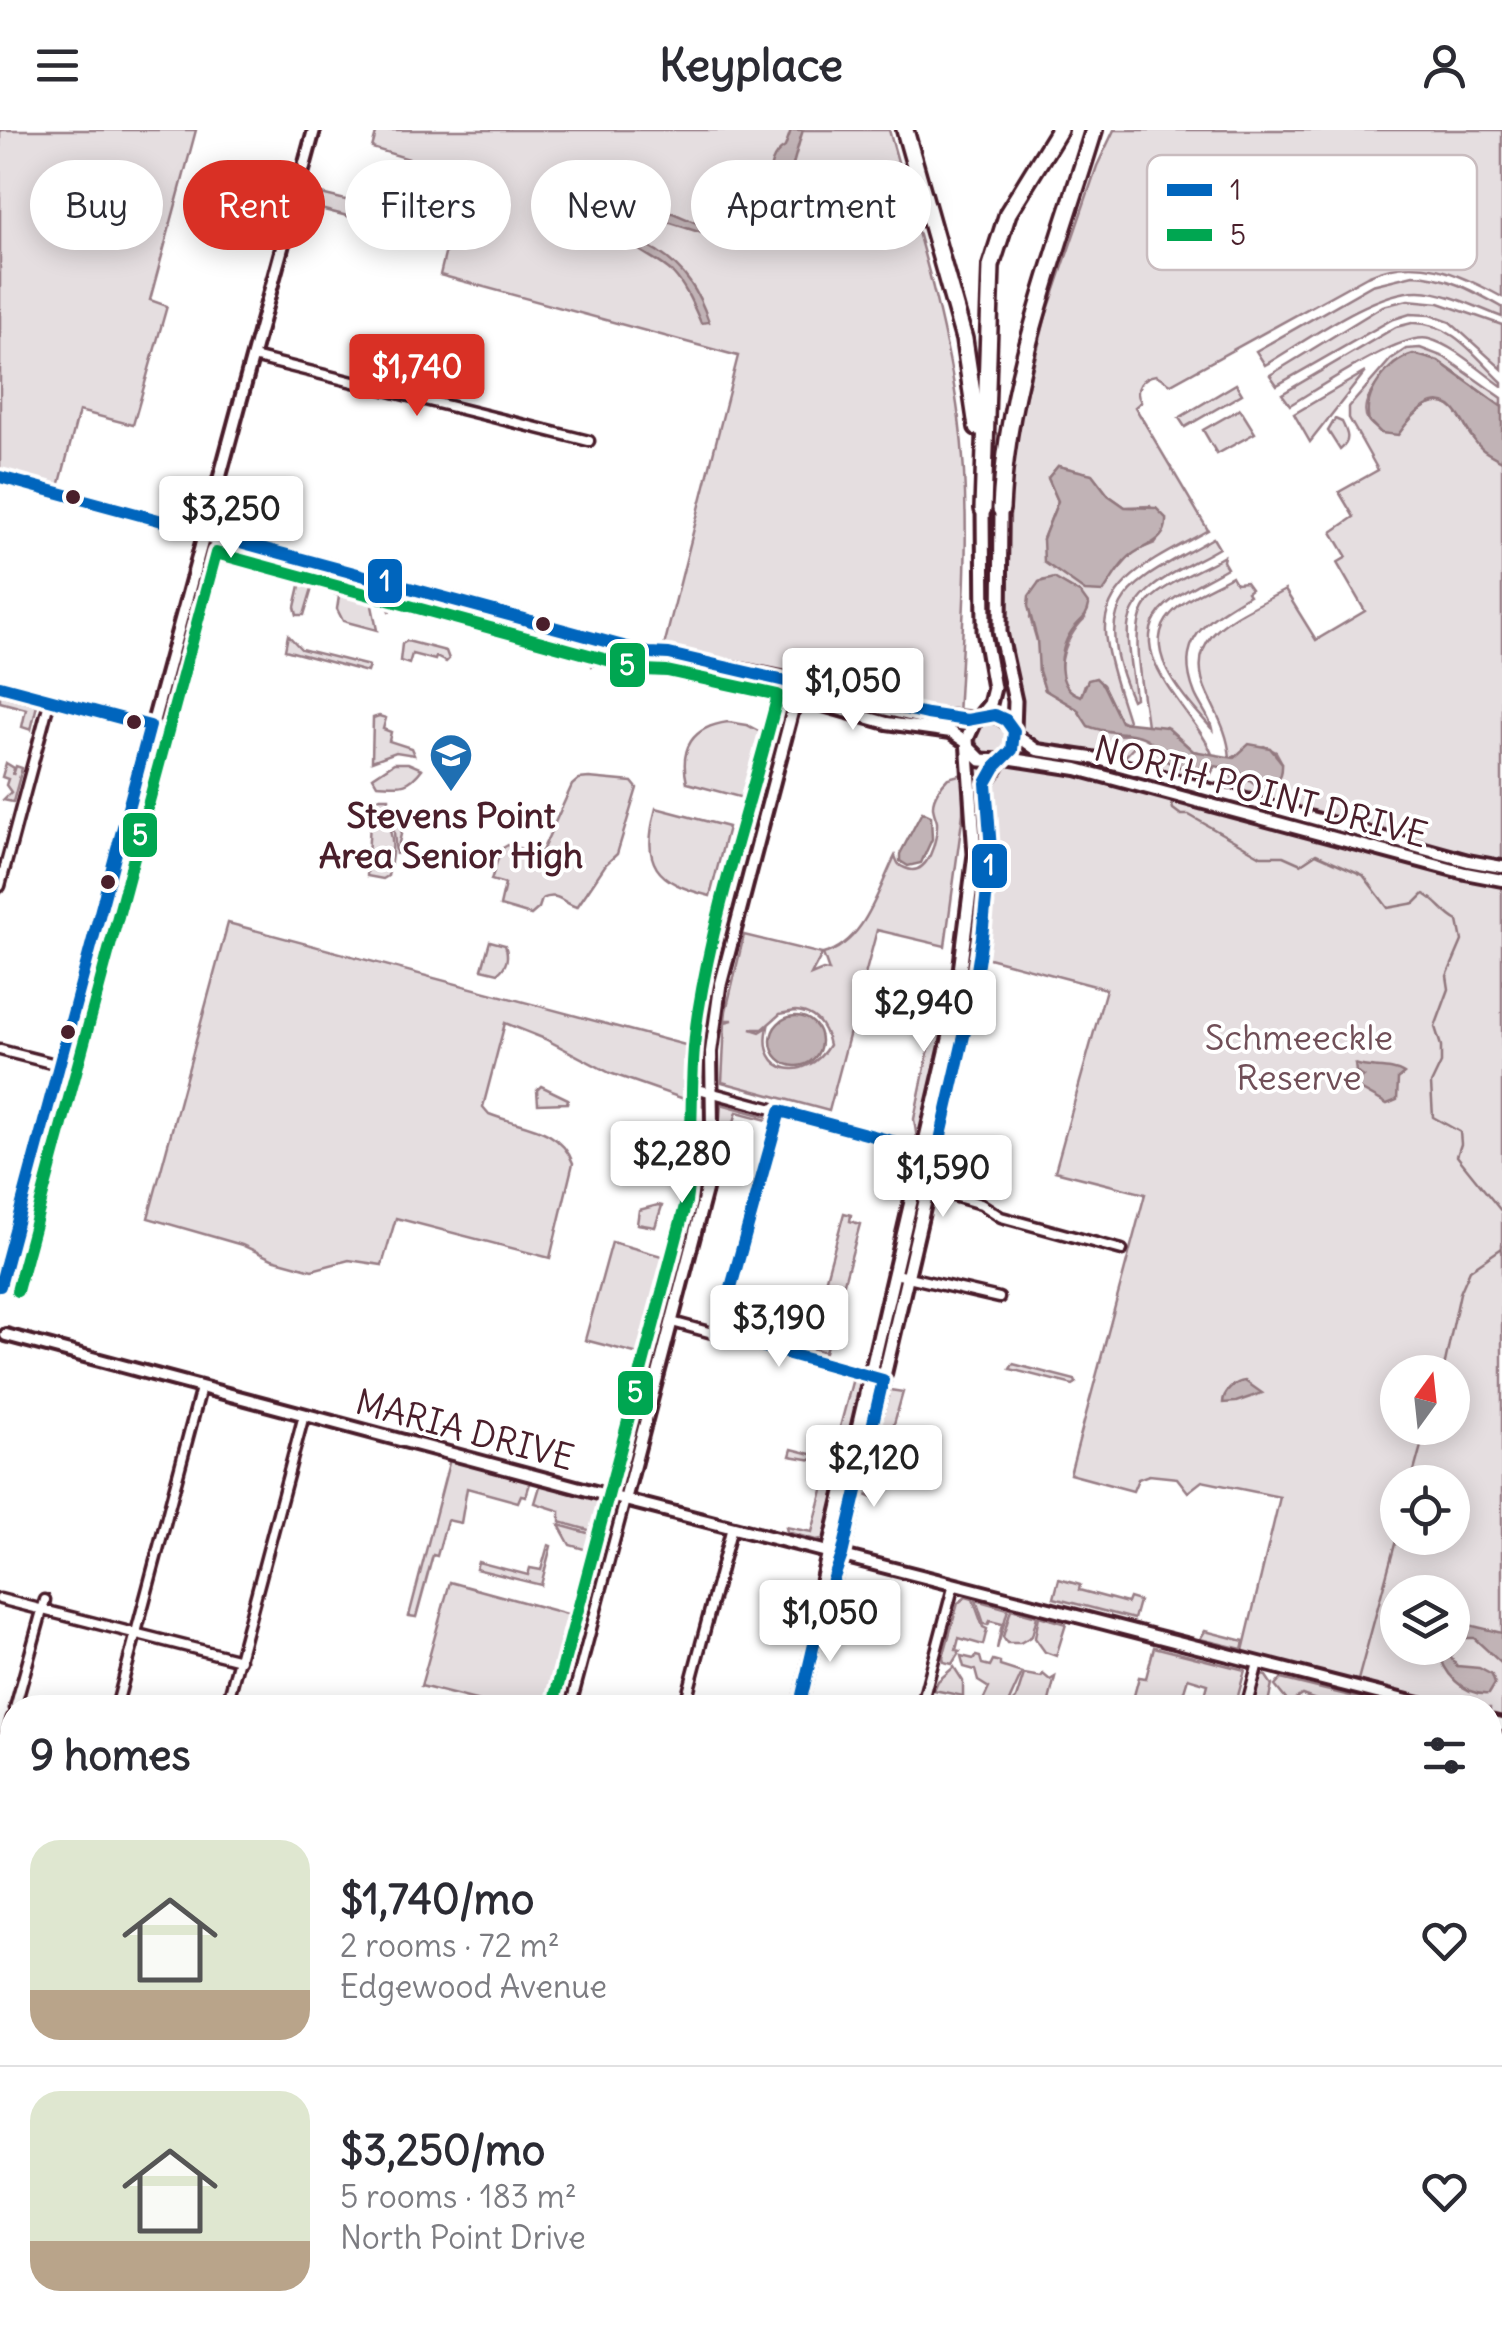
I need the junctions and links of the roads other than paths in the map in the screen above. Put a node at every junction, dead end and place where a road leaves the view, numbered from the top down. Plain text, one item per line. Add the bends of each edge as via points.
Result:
1 (314, 130) edge
2 (905, 130) edge
3 (1058, 130) edge
4 (1094, 130) edge
5 (1107, 130) edge
6 (1073, 200) junction
7 (253, 357) junction
8 (590, 442) dead end
9 (0, 477) edge
10 (982, 509) junction
11 (1001, 509) joint
12 (204, 532) junction
13 (649, 653) junction
14 (800, 682) junction
15 (0, 686) edge
16 (797, 696) junction
17 (50, 699) junction
18 (978, 718) junction
19 (150, 726) junction
20 (1015, 733) junction
21 (968, 745) junction
22 (1003, 760) junction
23 (1502, 866) edge
24 (1502, 880) edge
25 (0, 886) edge
26 (0, 1050) edge
27 (60, 1064) junction
28 (707, 1091) junction
29 (931, 1152) junction
30 (957, 1159) dead end
31 (947, 1194) dead end
32 (1122, 1250) dead end
33 (902, 1276) junction
34 (0, 1286) edge
35 (999, 1298) dead end
36 (672, 1322) junction
37 (2, 1334) edge
38 (877, 1378) junction
39 (201, 1388) junction
40 (304, 1415) junction
41 (625, 1500) junction
42 (732, 1526) junction
43 (836, 1554) junction
44 (954, 1584) junction
45 (0, 1598) edge
46 (44, 1605) junction
47 (136, 1633) junction
48 (240, 1660) junction
49 (1258, 1663) junction
50 (20, 1695) edge
51 (119, 1695) edge
52 (230, 1695) edge
53 (573, 1695) edge
54 (687, 1695) edge
55 (802, 1695) edge
56 (924, 1695) edge
57 (1249, 1695) edge
58 (1383, 1695) edge

1 - 7 street
2 - 10 highway via 964,339
3 - 10 highway via 1008,213 991,266
4 - 6 highway
5 - 6 highway
6 - 11 highway via 1018,380
7 - 8 street
7 - 12 street
9 - 12 street
10 - 18 main road via 984,631 994,688
11 - 20 main road via 1000,632
12 - 13 street
12 - 19 street
13 - 14 street
13 - 16 street
14 - 16 street
14 - 18 street via 928,714
15 - 17 street
16 - 21 street via 887,723 951,732
16 - 28 street via 720,986
17 - 19 street
17 - 25 street
18 - 20 main road via 1001,717
18 - 21 main road
19 - 27 street
20 - 22 main road
20 - 23 street, NORTH POINT DRIVE via 1042,752 1098,759
21 - 22 main road via 981,760
21 - 29 main road via 975,854
22 - 24 street, NORTH POINT DRIVE via 1086,772
22 - 29 main road via 986,783 991,850 973,997
26 - 27 street
27 - 34 street
28 - 29 street
28 - 36 street via 706,1190
29 - 30 street
29 - 33 main road
31 - 32 street via 1000,1217
33 - 35 street
33 - 38 main road
36 - 38 street
36 - 41 street
37 - 39 street, MARIA DRIVE
38 - 43 main road
39 - 40 street, MARIA DRIVE
39 - 47 street
40 - 41 street, MARIA DRIVE
40 - 48 street
41 - 42 street, MARIA DRIVE
41 - 53 street
42 - 43 street, MARIA DRIVE
42 - 54 street
43 - 44 street, MARIA DRIVE
43 - 55 main road via 820,1590 821,1614
44 - 49 street, MARIA DRIVE
44 - 56 street
45 - 46 street
46 - 47 street
46 - 50 street
47 - 48 street
47 - 51 street
48 - 52 street
49 - 57 street
49 - 58 street, MARIA DRIVE

